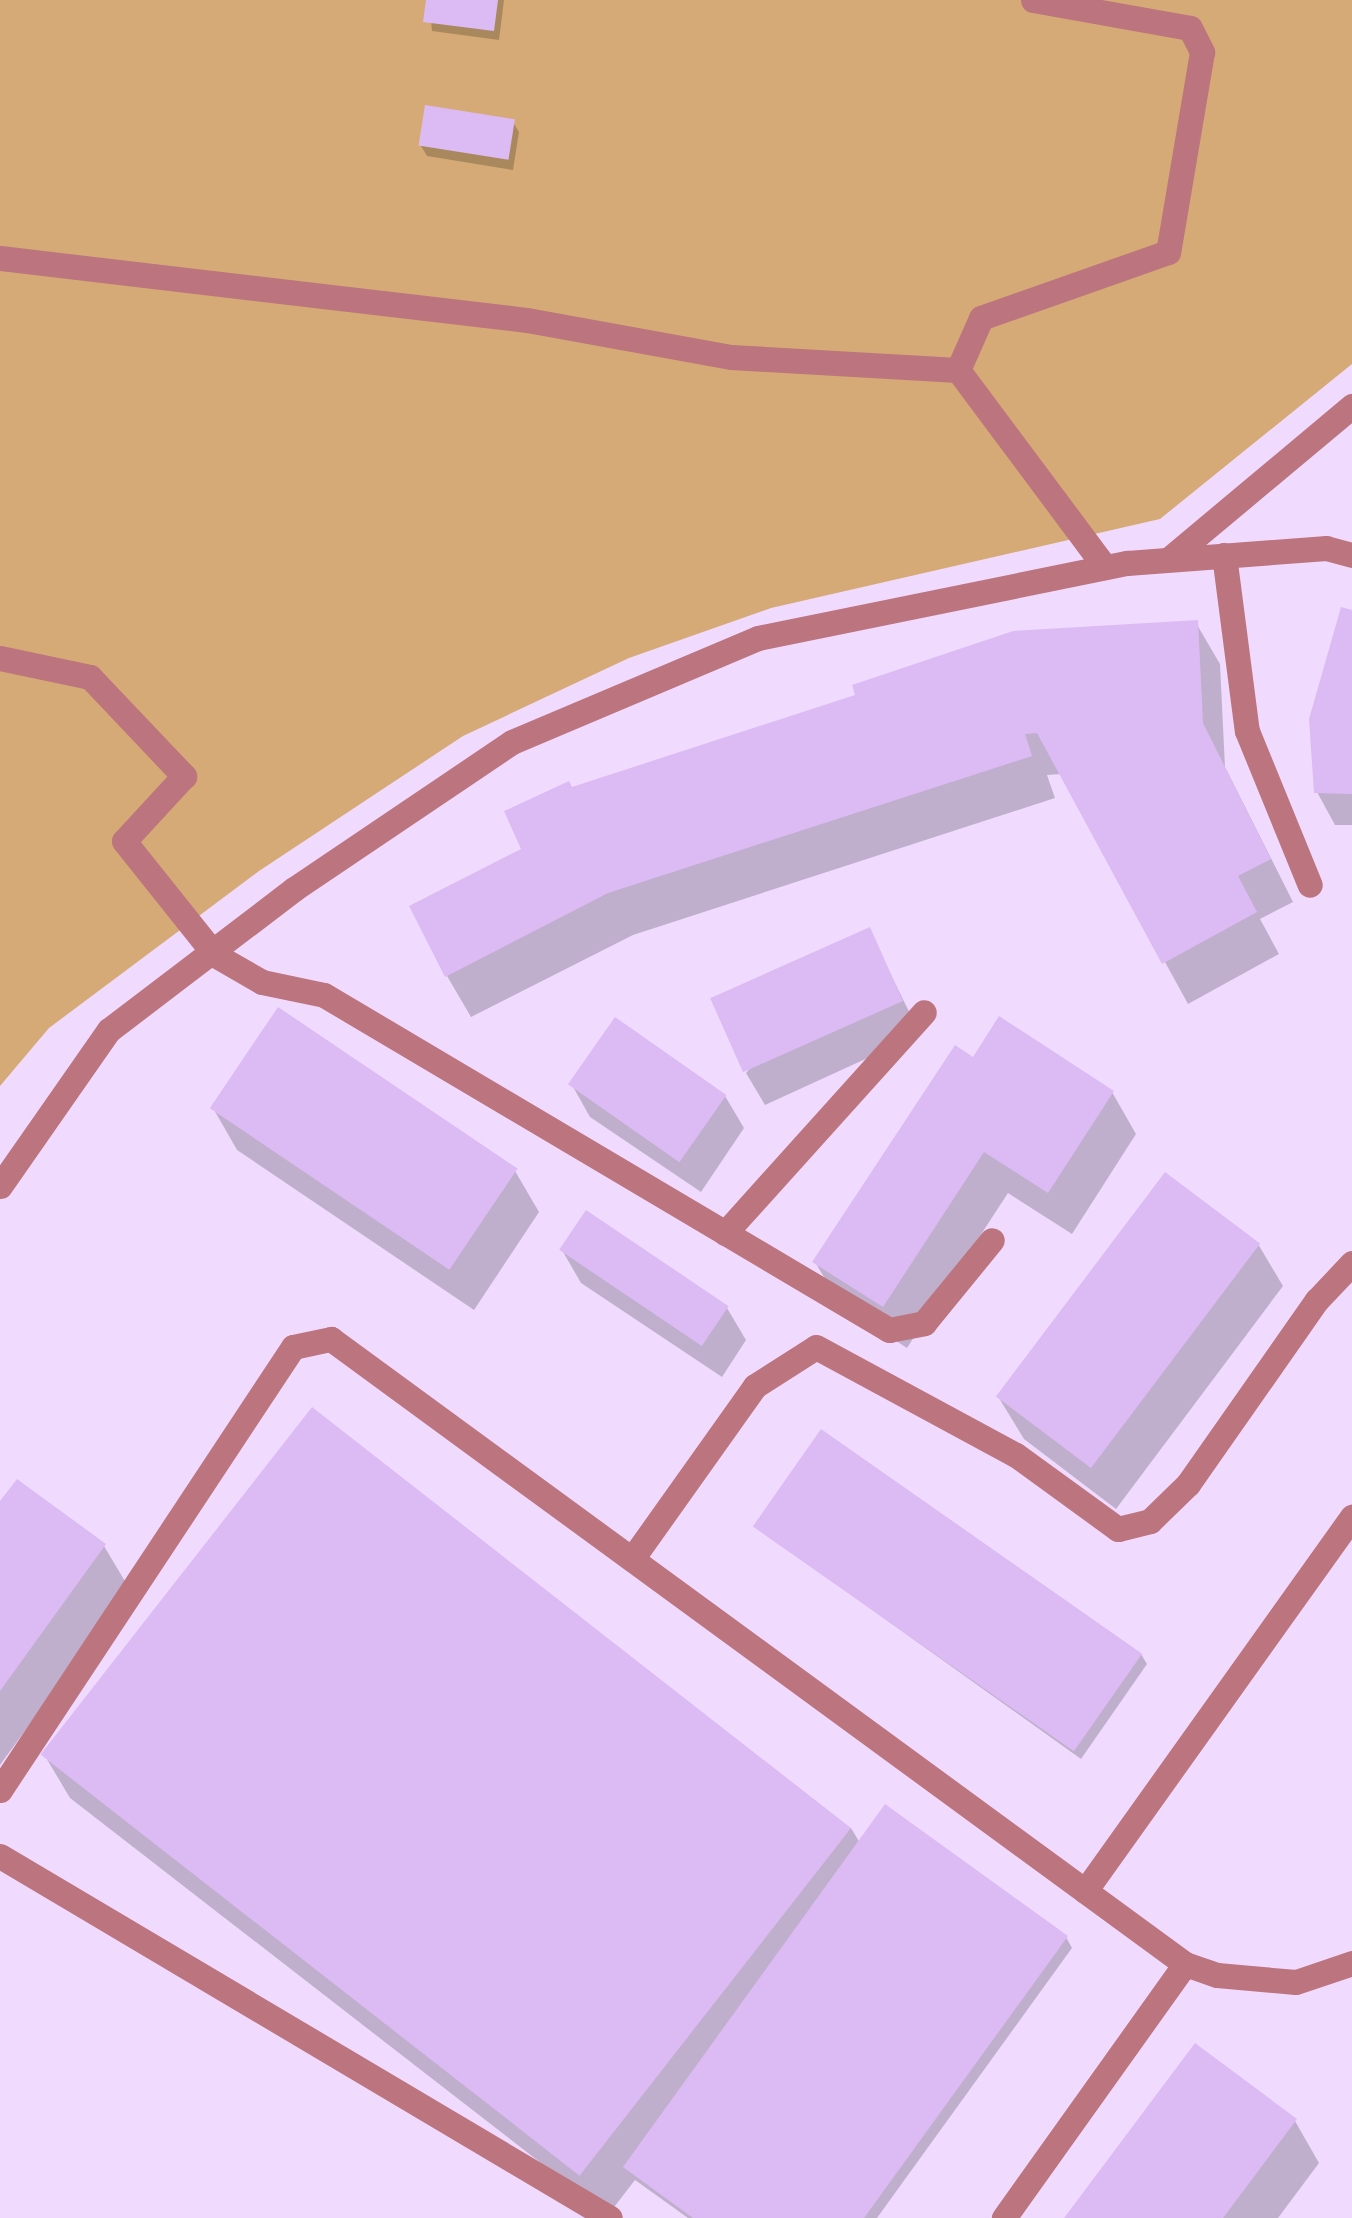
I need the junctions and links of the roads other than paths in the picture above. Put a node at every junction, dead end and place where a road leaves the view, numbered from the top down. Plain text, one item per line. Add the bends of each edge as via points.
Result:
1 (1033, 0) edge
2 (0, 258) edge
3 (958, 370) junction
4 (1352, 406) edge
5 (1352, 555) edge
6 (1224, 556) junction
7 (1169, 560) junction
8 (1106, 567) junction
9 (0, 658) edge
10 (1310, 885) dead end
11 (215, 956) junction
12 (924, 1012) dead end
13 (0, 1186) edge
14 (725, 1233) junction
15 (992, 1240) dead end
16 (1352, 1264) edge
17 (1352, 1516) edge
18 (632, 1559) junction
19 (0, 1790) edge
20 (0, 1856) edge
21 (1084, 1891) junction
22 (1352, 1963) edge
23 (1185, 1964) junction
24 (610, 2218) edge
25 (1004, 2218) edge

1 - 3 street via 1190,28 1202,52 1168,252 981,318
2 - 3 street via 527,320 731,357
3 - 8 street
4 - 7 street
5 - 6 street via 1326,548
6 - 7 street
6 - 10 street via 1248,731
7 - 8 street
8 - 11 street via 758,638 512,742 294,889
9 - 11 street via 90,677 184,776 124,841
11 - 13 street via 109,1030
11 - 14 street via 262,982 324,995
12 - 14 street
14 - 15 street via 889,1330 924,1323
16 - 18 street via 1317,1300 1188,1484 1150,1521 1118,1529 1016,1455 816,1348 755,1386
17 - 21 street
18 - 19 street via 331,1338 293,1347
18 - 21 street
20 - 24 street
21 - 23 street
22 - 23 street via 1296,1982 1217,1975
23 - 25 street

